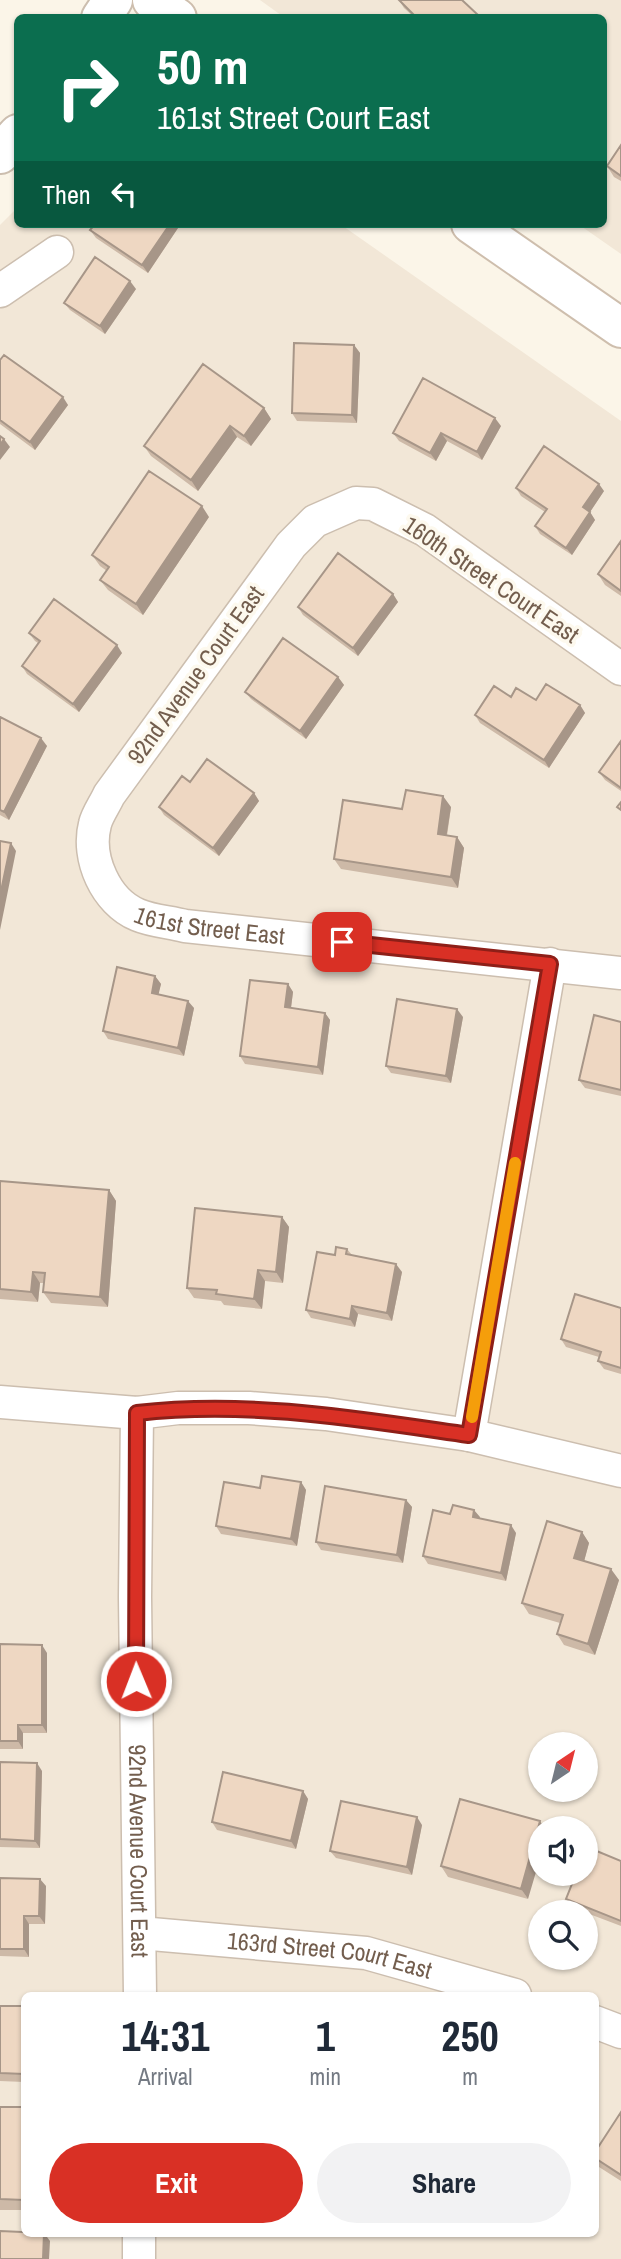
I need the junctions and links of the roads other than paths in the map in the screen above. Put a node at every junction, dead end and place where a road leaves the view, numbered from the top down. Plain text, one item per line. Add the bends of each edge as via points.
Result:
1 (152, 0) edge
2 (171, 14) edge
3 (14, 138) edge
4 (0, 154) edge
5 (477, 228) edge
6 (57, 252) dead end
7 (0, 291) edge
8 (621, 328) edge
9 (356, 503) joint
10 (621, 669) edge
11 (105, 881) joint
12 (550, 964) junction
13 (621, 973) edge
14 (0, 1402) edge
15 (137, 1413) junction
16 (469, 1435) junction
17 (621, 1471) edge
18 (140, 1933) junction
19 (140, 1992) edge
20 (504, 1992) edge
21 (599, 2024) edge
22 (621, 2032) edge
23 (139, 2237) edge
24 (139, 2259) edge

1 - 2 main road
3 - 4 main road
5 - 8 main road
6 - 7 street
9 - 10 street, 160th Street Court East via 373,504 425,530
9 - 11 street, 92nd Avenue Court East via 315,521 291,545 109,795 95,824 93,851
11 - 12 street, 161st Street East via 116,901 138,915 185,926
12 - 13 street, 161st Street East
12 - 16 street
14 - 15 street
15 - 16 street via 249,1408
15 - 18 street, 92nd Avenue Court East
16 - 17 street
18 - 19 street, 92nd Avenue Court East
18 - 20 street, 163rd Street Court East via 366,1953
21 - 22 street
23 - 24 street

